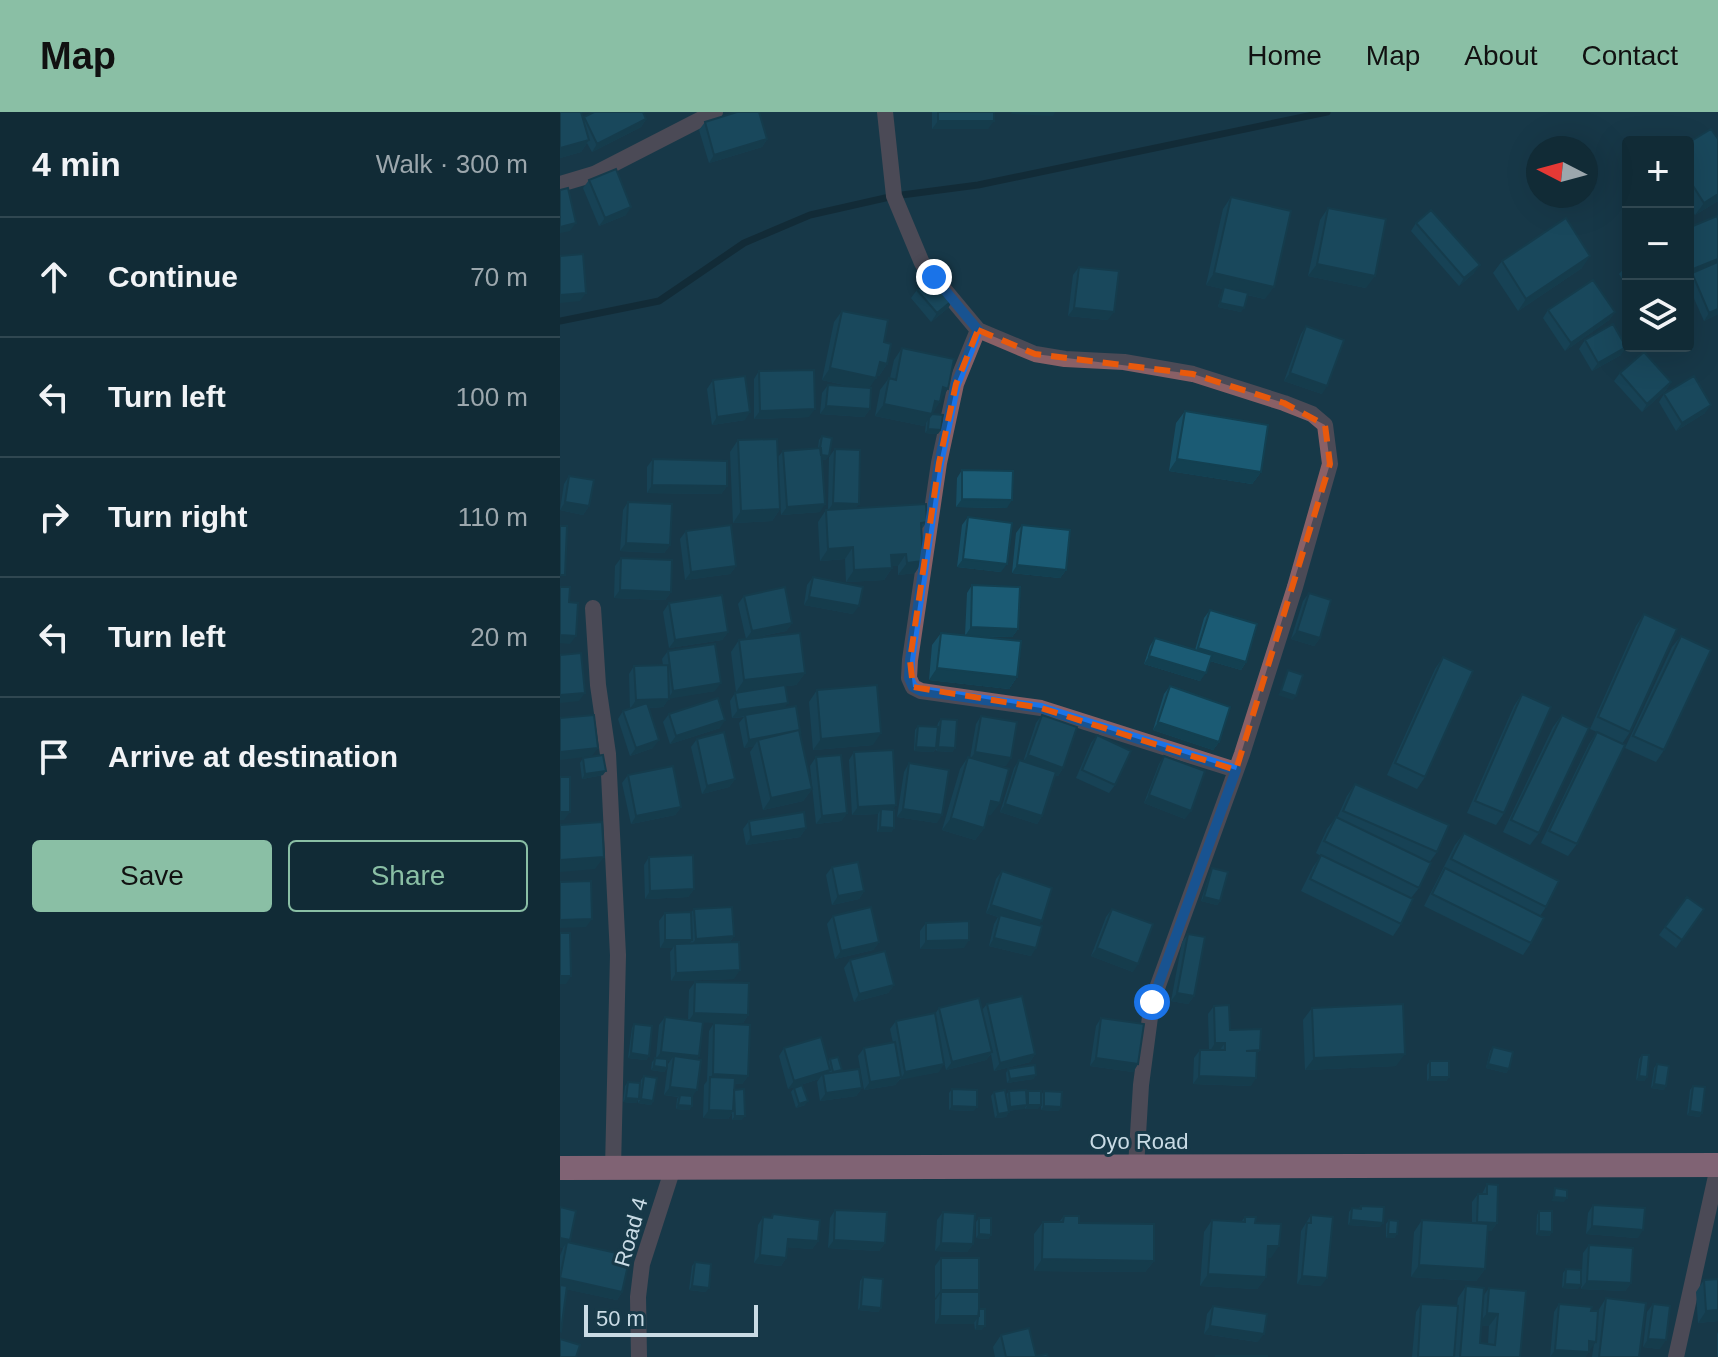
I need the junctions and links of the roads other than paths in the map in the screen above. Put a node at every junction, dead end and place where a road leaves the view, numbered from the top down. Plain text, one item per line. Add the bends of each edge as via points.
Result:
1 (715, 112) edge
2 (885, 112) edge
3 (560, 184) edge
4 (978, 330) junction
5 (593, 608) dead end
6 (1236, 770) junction
7 (1718, 1166) edge
8 (1136, 1167) junction
9 (560, 1168) edge
10 (613, 1168) junction
11 (673, 1168) junction
12 (639, 1357) edge
13 (1676, 1357) edge

1 - 3 street via 594,174
2 - 4 street via 894,196 922,263
4 - 6 street via 956,384 939,463 910,660 913,687 1041,708
4 - 6 street via 1035,354 1193,374 1284,403 1325,425 1330,464
5 - 10 street via 608,754 618,955
6 - 8 street via 1152,1002
7 - 8 highway, Oyo Road
7 - 13 street
8 - 11 highway, Oyo Road
9 - 10 highway, Oyo Road
10 - 11 highway, Oyo Road
11 - 12 street, Road 4 via 642,1264

